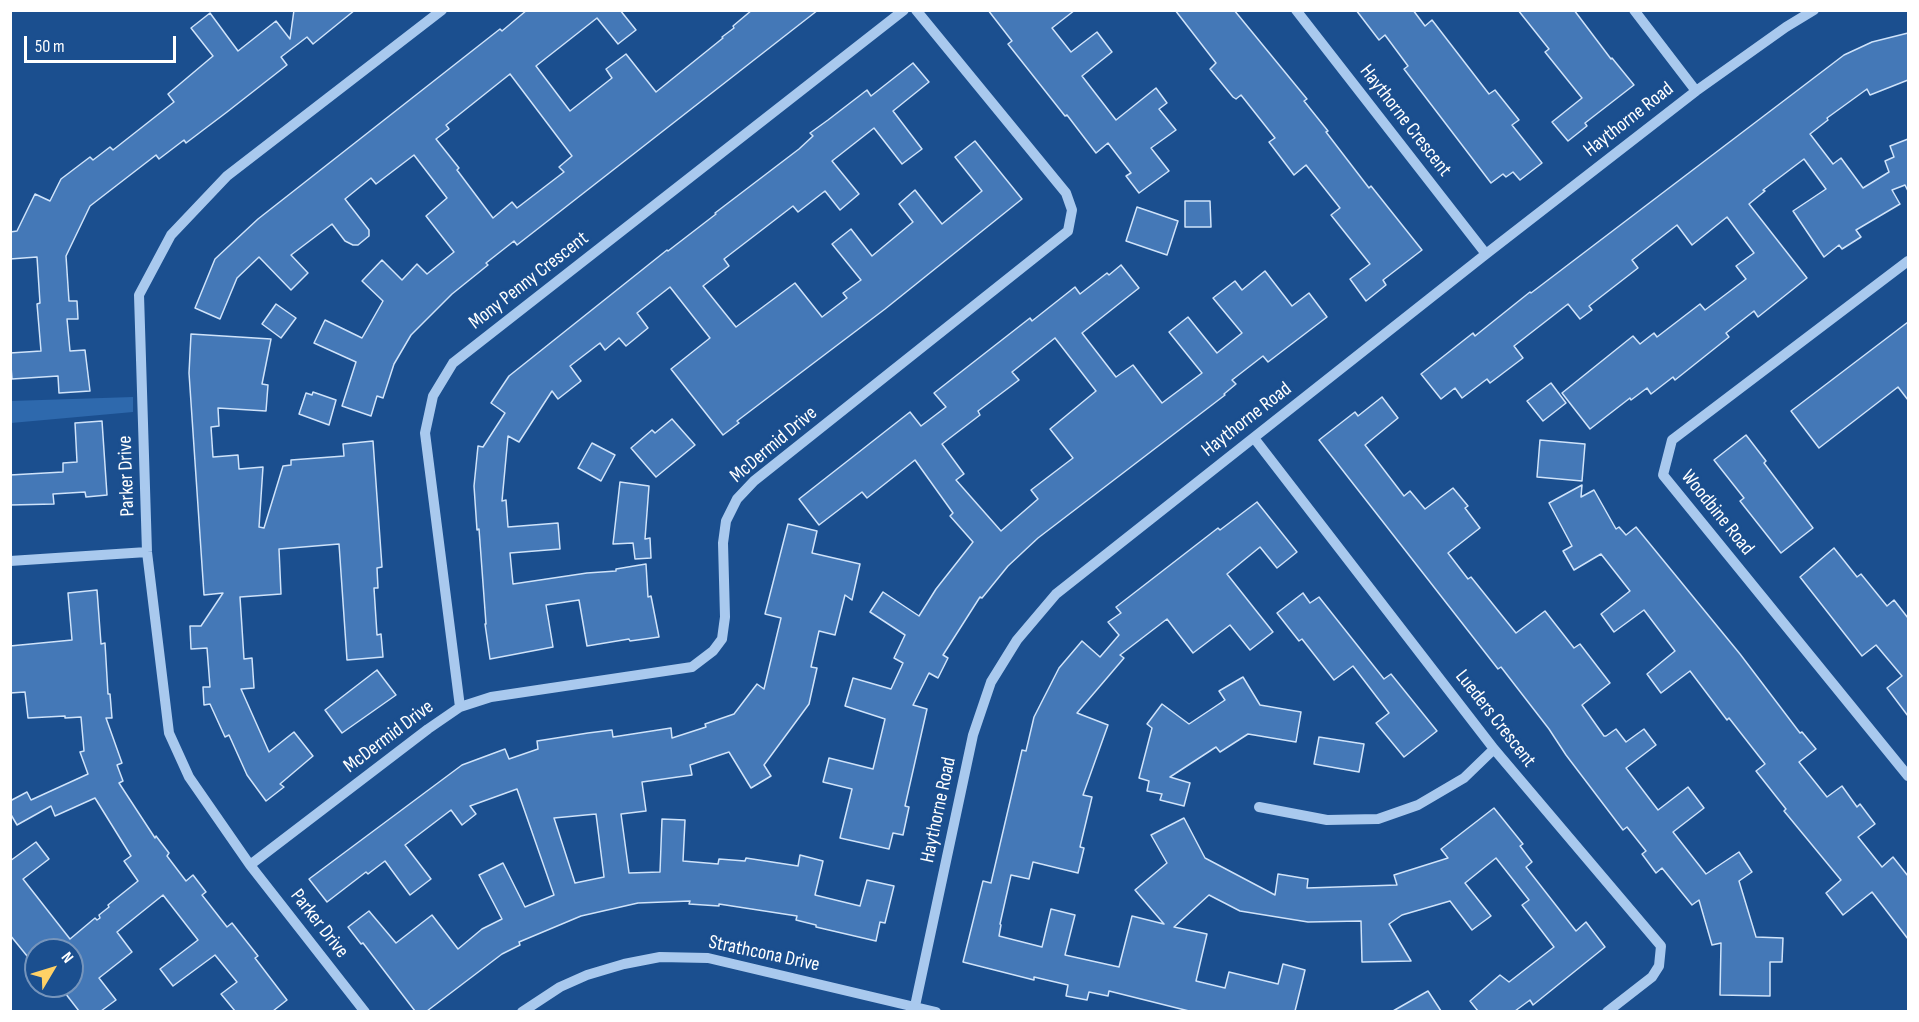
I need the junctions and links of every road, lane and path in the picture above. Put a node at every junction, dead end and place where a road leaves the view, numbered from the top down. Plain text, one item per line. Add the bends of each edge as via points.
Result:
1 (442, 10) edge
2 (904, 10) edge
3 (916, 10) edge
4 (1296, 10) edge
5 (1634, 10) edge
6 (1814, 10) edge
7 (1696, 91) junction
8 (1486, 254) junction
9 (1908, 261) edge
10 (1254, 438) junction
11 (147, 552) junction
12 (10, 561) edge
13 (460, 707) junction
14 (1494, 749) junction
15 (1908, 776) edge
16 (1259, 807) dead end
17 (250, 865) junction
18 (915, 1006) junction
19 (365, 1011) edge
20 (522, 1011) edge
21 (936, 1011) edge
22 (1607, 1011) edge

1 - 11 street, Parker Drive via 227,176 171,235 139,295
2 - 13 street, Mony Penny Crescent via 453,363 434,396 425,433
3 - 13 street, McDermid Drive via 1066,193 1072,210 1068,231 754,481 737,499 726,521 725,617 722,639 713,651 692,667 491,697
4 - 8 street, Haythorne Crescent
5 - 7 street
6 - 7 street, Haythorne Road
7 - 8 street, Haythorne Road
8 - 10 street, Haythorne Road
9 - 15 street, Woodbine Road via 1672,440 1663,476
10 - 14 street, Lueders Crescent
10 - 18 street, Haythorne Road via 1056,594 1017,640 991,682 973,735
11 - 12 street
11 - 17 street, Parker Drive via 169,733 189,777
13 - 17 street, McDermid Drive
14 - 16 street via 1464,778 1418,805 1378,819 1327,820
14 - 22 street, Lueders Crescent via 1661,946 1659,966 1652,976
17 - 19 street, Parker Drive
18 - 20 street, Strathcona Drive via 708,958 660,957 587,975
18 - 21 street, Strathcona Drive

